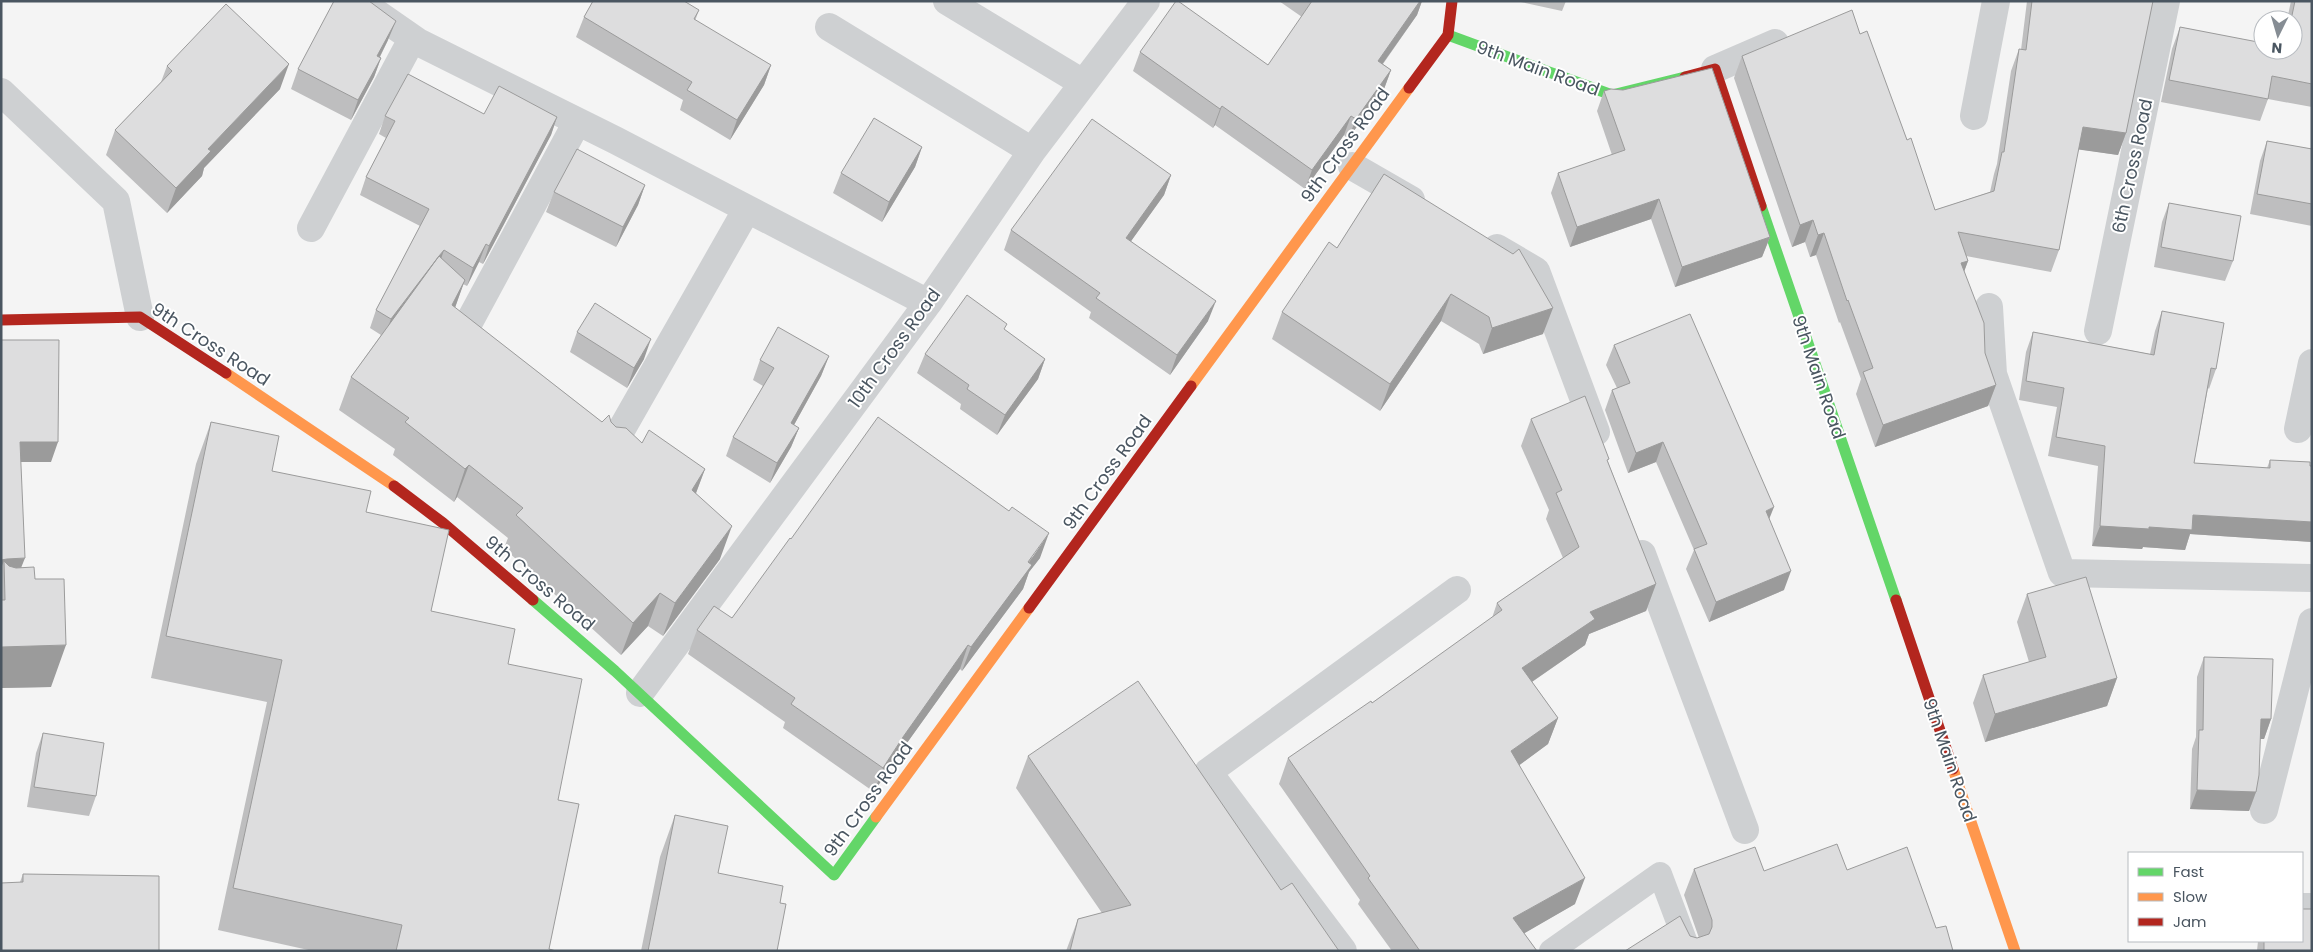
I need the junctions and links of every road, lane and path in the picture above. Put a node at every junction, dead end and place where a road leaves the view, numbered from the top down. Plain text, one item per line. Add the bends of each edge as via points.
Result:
1 (359, 1) edge
2 (947, 1) edge
3 (1146, 1) edge
4 (1452, 1) edge
5 (1996, 1) edge
6 (2166, 1) edge
7 (830, 27) dead end
8 (1802, 33) edge
9 (1448, 35) junction
10 (412, 38) junction
11 (1714, 69) junction
12 (1083, 83) junction
13 (1, 92) edge
14 (1974, 116) dead end
15 (578, 122) junction
16 (1032, 151) junction
17 (1352, 166) junction
18 (747, 209) junction
19 (1436, 213) edge
20 (311, 228) dead end
21 (1477, 237) edge
22 (928, 303) junction
23 (1989, 307) dead end
24 (140, 317) junction
25 (1, 320) edge
26 (2098, 331) dead end
27 (461, 338) edge
28 (2312, 363) edge
29 (2298, 428) dead end
30 (612, 446) edge
31 (1606, 457) edge
32 (1634, 532) edge
33 (2312, 578) edge
34 (1457, 590) dead end
35 (2312, 622) edge
36 (640, 693) junction
37 (2264, 810) dead end
38 (1745, 830) dead end
39 (1343, 951) edge
40 (1551, 951) edge
41 (1689, 951) edge
42 (2014, 951) edge

1 - 10 street
2 - 12 street
3 - 12 street, 10th Cross Road
4 - 9 street, 9th Cross Road
5 - 14 street
6 - 26 street, 6th Cross Road
7 - 16 street
8 - 11 street
9 - 11 street, 9th Main Road via 1612,95
9 - 17 street, 9th Cross Road
10 - 15 street
10 - 20 street
11 - 42 street, 9th Main Road
12 - 16 street, 10th Cross Road
13 - 24 street via 116,201
15 - 18 street
15 - 27 street
16 - 22 street, 10th Cross Road
17 - 19 street
17 - 36 street, 9th Cross Road via 834,875
18 - 22 street
18 - 30 street
21 - 31 street via 1536,271
22 - 36 street, 10th Cross Road
23 - 33 street via 1993,374 2062,573
24 - 25 street, 9th Cross Road
24 - 36 street, 9th Cross Road via 396,486
28 - 29 street
32 - 38 street
34 - 39 street via 1208,772
35 - 37 street
40 - 41 lane via 1660,874

